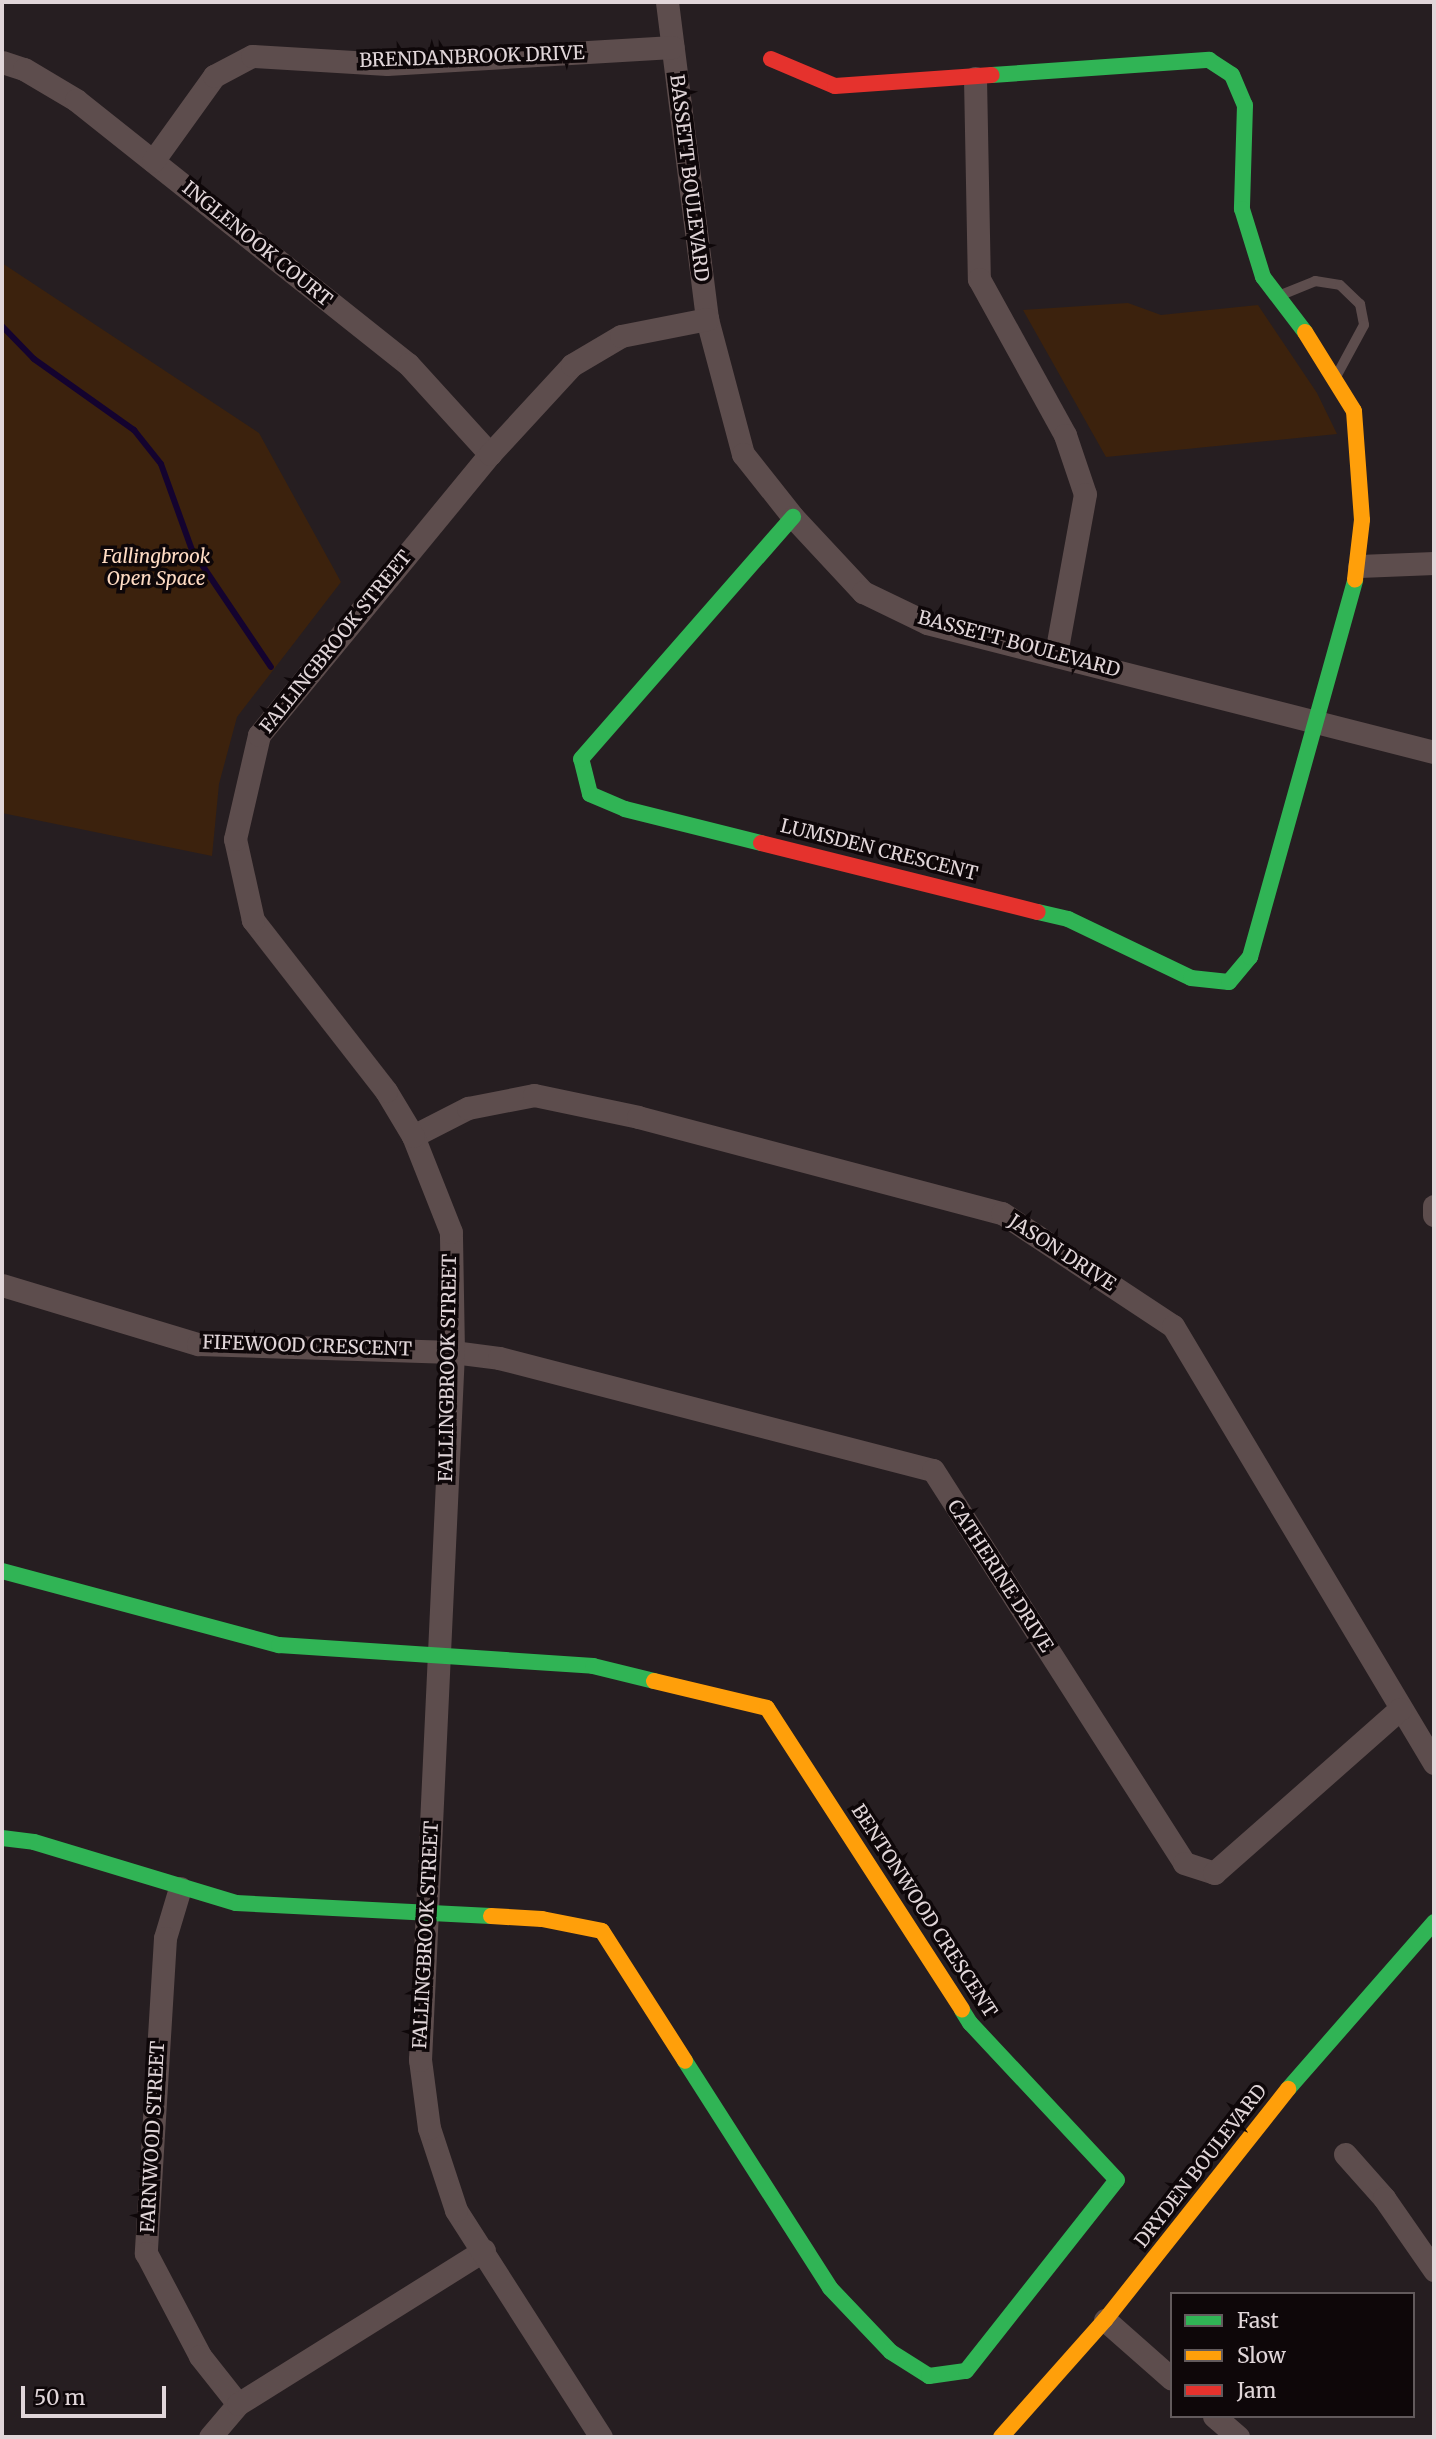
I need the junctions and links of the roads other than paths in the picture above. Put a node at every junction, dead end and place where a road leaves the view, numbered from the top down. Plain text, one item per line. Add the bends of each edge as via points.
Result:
1 (667, 2) edge
2 (672, 47) junction
3 (771, 59) dead end
4 (2, 62) edge
5 (975, 78) junction
6 (153, 162) junction
7 (1278, 296) junction
8 (706, 319) junction
9 (1335, 379) junction
10 (490, 454) junction
11 (793, 517) junction
12 (1434, 563) edge
13 (1359, 566) junction
14 (1056, 654) junction
15 (1316, 721) junction
16 (1434, 752) edge
17 (413, 1136) junction
18 (1434, 1206) edge
19 (1434, 1215) edge
20 (2, 1285) edge
21 (453, 1352) junction
22 (2, 1571) edge
23 (437, 1656) junction
24 (1399, 1709) junction
25 (1434, 1763) edge
26 (2, 1838) edge
27 (180, 1888) junction
28 (428, 1913) junction
29 (1434, 1922) edge
30 (1345, 2154) dead end
31 (484, 2250) junction
32 (1434, 2270) edge
33 (1105, 2320) junction
34 (1170, 2377) edge
35 (238, 2404) junction
36 (1216, 2418) edge
37 (209, 2437) edge
38 (601, 2437) edge
39 (1002, 2437) edge
40 (1238, 2437) edge

1 - 2 street, BASSETT BOULEVARD
2 - 6 street, BRENDANBROOK DRIVE via 387,64 252,56 214,76
2 - 8 street, BASSETT BOULEVARD
3 - 5 street via 835,86
4 - 6 street, INGLENOOK COURT via 24,69 76,100
5 - 7 street via 1209,60 1232,75 1245,105 1242,209 1264,277
5 - 14 street via 979,279 1065,435 1085,494
6 - 10 street, INGLENOOK COURT via 408,364
7 - 9 street
7 - 9 lane via 1315,281 1340,285 1360,304 1364,325
8 - 10 street, FALLINGBROOK STREET via 621,336 572,365
8 - 11 street, BASSETT BOULEVARD via 743,454
9 - 13 street via 1354,411 1362,520
10 - 17 street, FALLINGBROOK STREET via 259,735 235,839 253,920 386,1090
11 - 14 street, BASSETT BOULEVARD via 863,592 927,623
11 - 15 street, LUMSDEN CRESCENT via 582,758 590,793 625,808 1068,919 1191,978 1228,982 1250,957
12 - 13 street
13 - 15 street
14 - 15 street, BASSETT BOULEVARD
15 - 16 street, BASSETT BOULEVARD
17 - 21 street, FALLINGBROOK STREET via 451,1232
17 - 24 street, JASON DRIVE via 468,1108 534,1095 638,1116 1002,1213 1173,1326
18 - 19 street
20 - 21 street, FIFEWOOD CRESCENT via 198,1343
21 - 23 street, FALLINGBROOK STREET
21 - 24 street, CATHERINE DRIVE via 499,1358 933,1470 1184,1863 1214,1874
22 - 23 street via 279,1645
23 - 28 street, FALLINGBROOK STREET
23 - 28 street, BENTONWOOD CRESCENT via 593,1666 767,1708 970,2023 1117,2180 966,2371 929,2376 891,2352 830,2288 602,1931 542,1919
24 - 25 street, JASON DRIVE
26 - 27 street via 34,1842
27 - 28 street via 236,1903
27 - 35 street, FARNWOOD STREET via 164,1938 146,2253 200,2356
28 - 31 street, FALLINGBROOK STREET via 420,2060 429,2128 456,2210
29 - 33 street, DRYDEN BOULEVARD via 1299,2074
30 - 32 street via 1384,2198
31 - 35 street
31 - 38 street, FALLINGBROOK STREET
33 - 34 street
33 - 39 street, DRYDEN BOULEVARD
35 - 37 street
36 - 40 street

